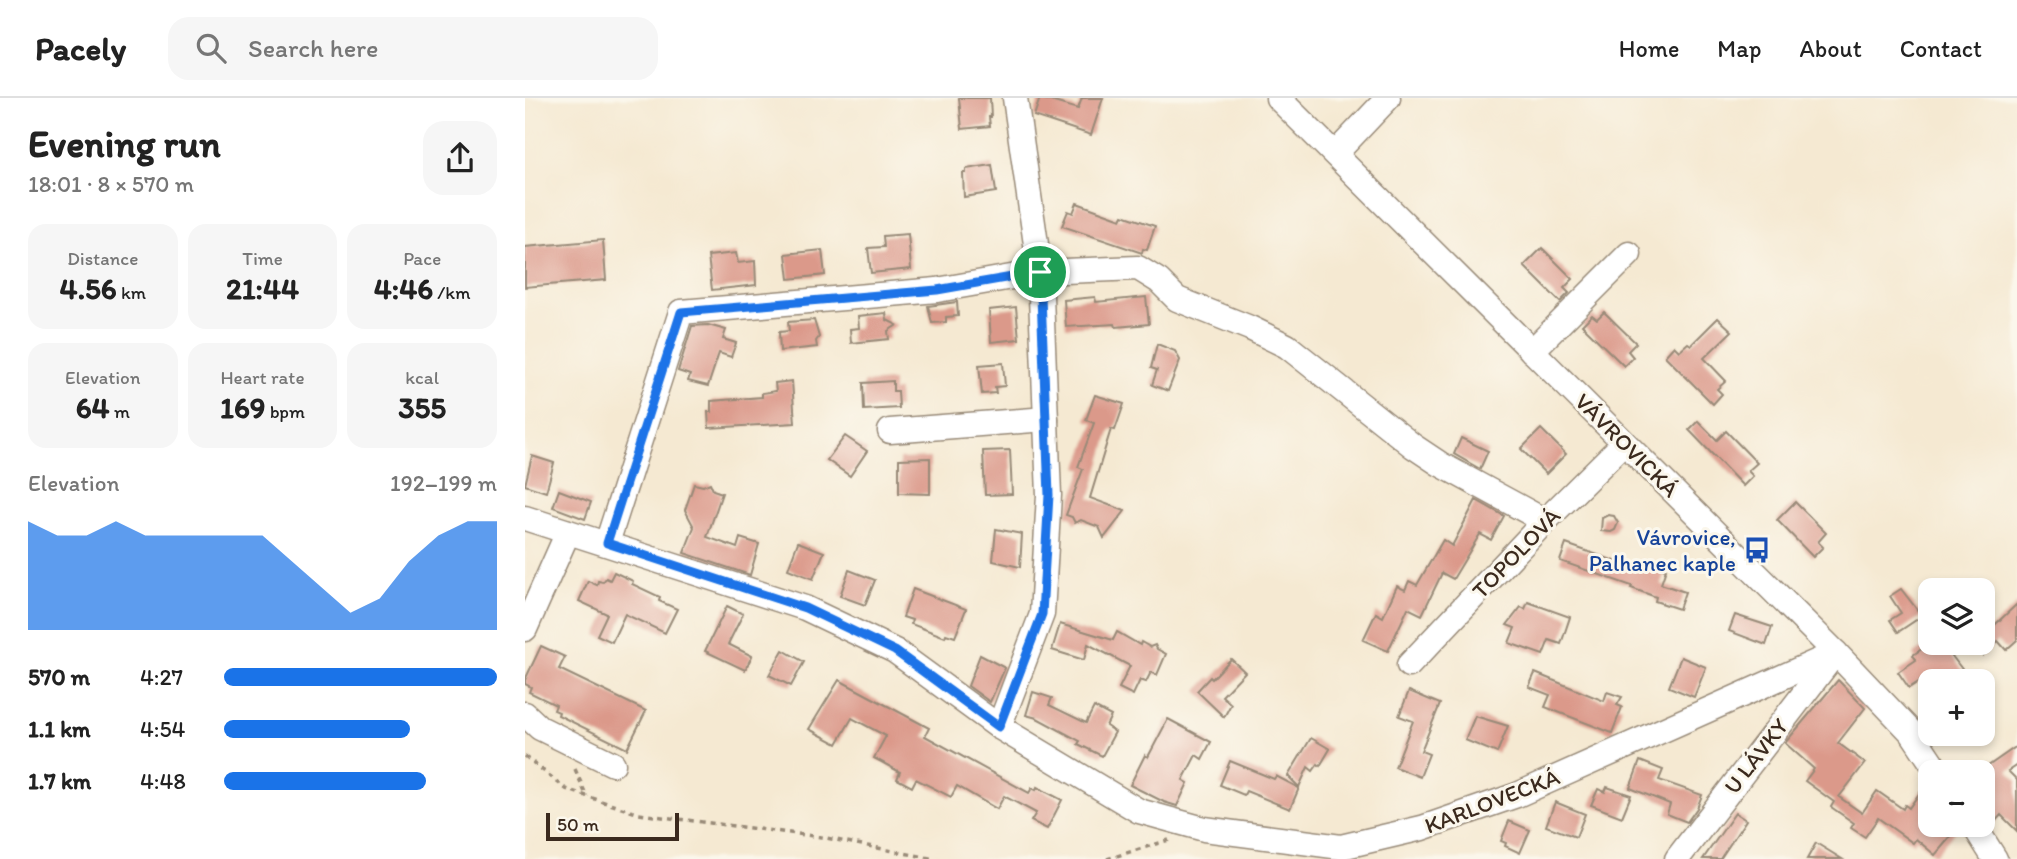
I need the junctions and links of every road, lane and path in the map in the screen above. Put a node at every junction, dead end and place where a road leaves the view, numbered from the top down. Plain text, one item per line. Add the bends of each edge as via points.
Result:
1 (1015, 98) edge
2 (1278, 98) edge
3 (1388, 98) edge
4 (1335, 154) junction
5 (1629, 254) dead end
6 (1040, 272) junction
7 (1532, 351) junction
8 (1045, 419) junction
9 (890, 431) dead end
10 (1624, 443) junction
11 (525, 518) edge
12 (1545, 521) junction
13 (568, 532) junction
14 (607, 543) junction
15 (525, 629) edge
16 (1836, 653) junction
17 (1409, 665) dead end
18 (525, 714) edge
19 (999, 727) junction
20 (525, 757) edge
21 (1930, 760) edge
22 (613, 764) dead end
23 (1204, 830) junction
24 (1981, 837) edge
25 (1349, 853) edge
26 (935, 859) edge
27 (1107, 859) edge
28 (1677, 859) edge
29 (1995, 859) edge

1 - 6 street
2 - 4 street, VÁVROVICKÁ
3 - 4 street
4 - 7 street, VÁVROVICKÁ
5 - 7 street
6 - 8 street
6 - 12 street via 1138,268 1160,281 1177,299 1287,346 1413,446
6 - 14 street via 937,290 681,312
7 - 10 street, VÁVROVICKÁ
8 - 9 street
8 - 19 street via 1049,495 1042,614
10 - 12 street, TOPOLOVÁ
10 - 16 street, VÁVROVICKÁ
11 - 13 street, KARLOVECKÁ
12 - 17 street, TOPOLOVÁ
13 - 14 street, KARLOVECKÁ
13 - 15 street
14 - 19 street, KARLOVECKÁ via 817,614 895,651
16 - 21 street, VÁVROVICKÁ via 1912,733
16 - 25 street, KARLOVECKÁ via 1517,795
16 - 28 street, U LÁVKY
18 - 22 street via 540,728
19 - 23 street, KARLOVECKÁ via 1139,811
20 - 26 path via 566,789 639,814 821,837
23 - 25 street, KARLOVECKÁ
23 - 27 path
24 - 29 street

